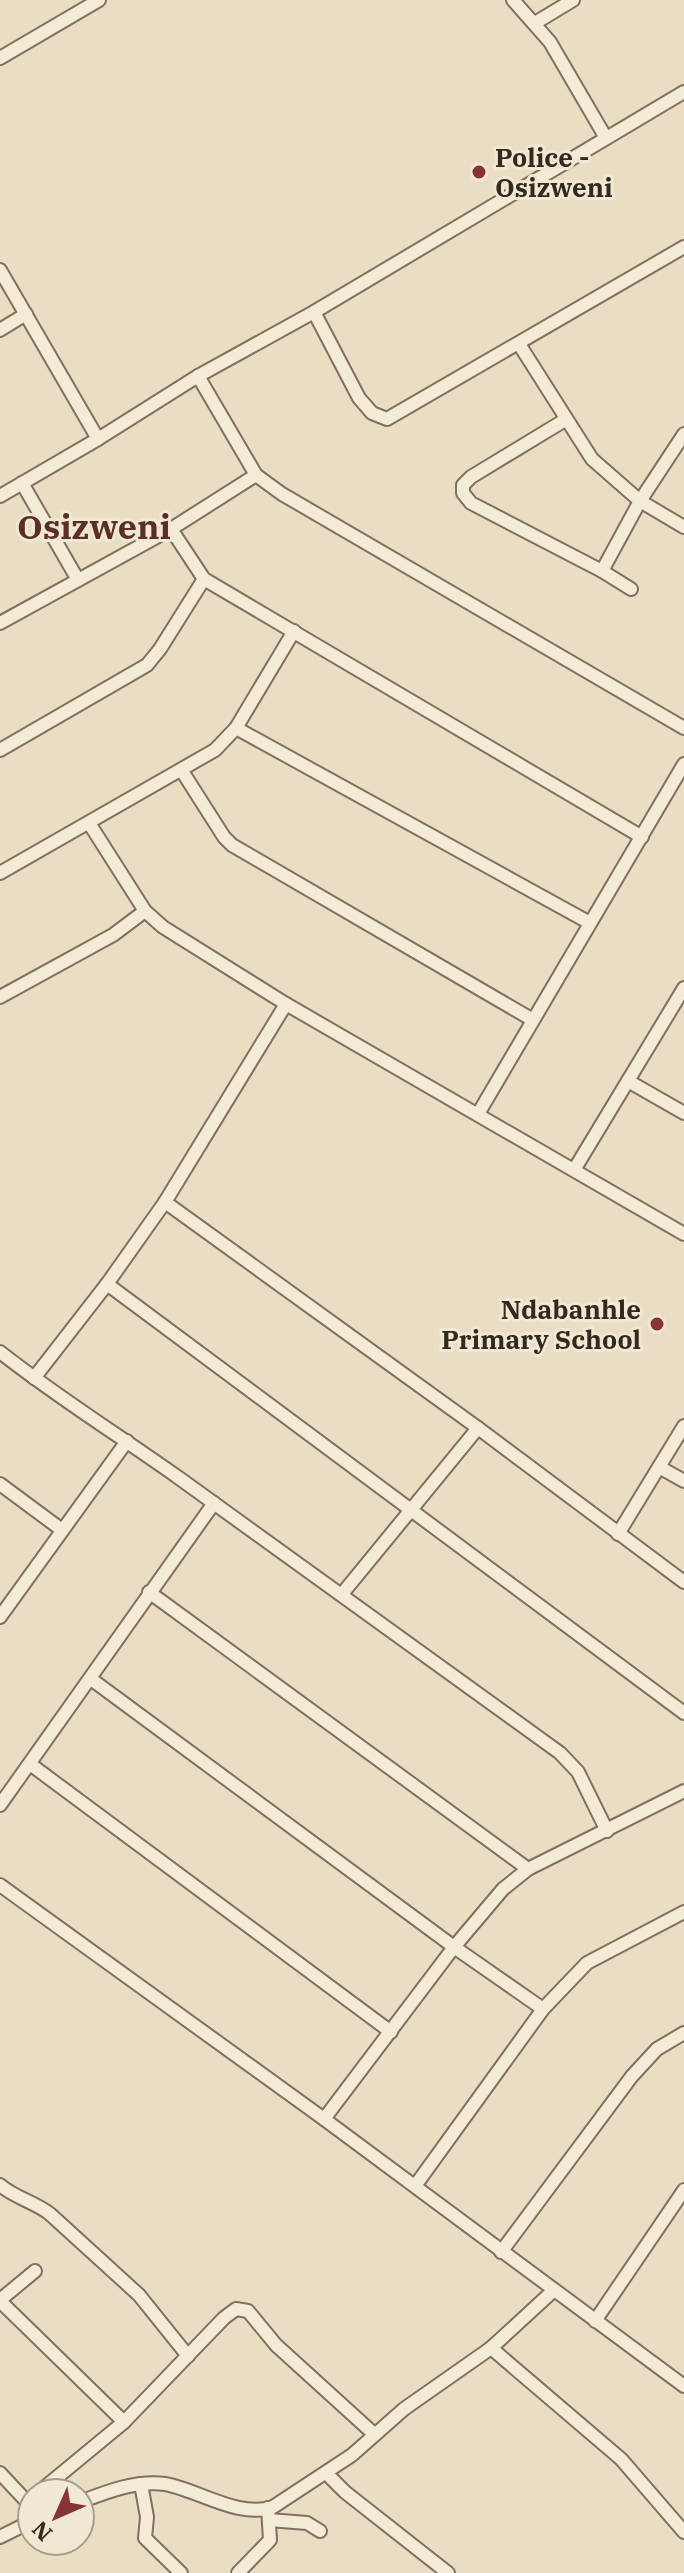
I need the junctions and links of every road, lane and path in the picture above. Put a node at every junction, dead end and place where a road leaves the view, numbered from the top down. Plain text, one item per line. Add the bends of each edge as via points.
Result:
1 (99, 0) edge
2 (513, 0) edge
3 (573, 0) edge
4 (535, 23) junction
5 (0, 58) edge
6 (684, 92) edge
7 (606, 138) junction
8 (684, 247) edge
9 (0, 270) edge
10 (314, 312) junction
11 (26, 314) junction
12 (0, 330) edge
13 (519, 344) junction
14 (198, 376) junction
15 (565, 420) junction
16 (684, 434) edge
17 (98, 439) junction
18 (256, 475) junction
19 (22, 483) junction
20 (0, 496) edge
21 (640, 501) junction
22 (684, 527) edge
23 (171, 529) junction
24 (602, 571) junction
25 (204, 579) junction
26 (78, 580) junction
27 (631, 589) dead end
28 (0, 623) edge
29 (294, 631) junction
30 (236, 728) junction
31 (684, 728) edge
32 (0, 750) edge
33 (684, 764) edge
34 (182, 771) junction
35 (89, 823) junction
36 (642, 837) junction
37 (0, 873) edge
38 (145, 911) junction
39 (590, 923) junction
40 (684, 988) edge
41 (0, 997) edge
42 (286, 1004) junction
43 (533, 1020) junction
44 (628, 1081) junction
45 (684, 1113) edge
46 (478, 1114) junction
47 (574, 1170) junction
48 (165, 1202) junction
49 (684, 1234) edge
50 (107, 1284) junction
51 (0, 1352) edge
52 (34, 1378) junction
53 (684, 1426) edge
54 (478, 1428) junction
55 (127, 1441) junction
56 (659, 1467) junction
57 (684, 1481) edge
58 (0, 1484) edge
59 (214, 1503) junction
60 (412, 1511) junction
61 (62, 1530) junction
62 (618, 1534) junction
63 (684, 1582) edge
64 (149, 1592) junction
65 (342, 1594) junction
66 (0, 1616) edge
67 (91, 1679) junction
68 (684, 1713) edge
69 (30, 1764) junction
70 (684, 1791) edge
71 (0, 1805) edge
72 (607, 1831) junction
73 (528, 1869) junction
74 (0, 1885) edge
75 (684, 1912) edge
76 (454, 1947) junction
77 (543, 2009) junction
78 (391, 2032) junction
79 (684, 2033) edge
80 (324, 2119) junction
81 (0, 2185) edge
82 (415, 2186) junction
83 (684, 2190) edge
84 (501, 2252) junction
85 (35, 2271) dead end
86 (554, 2290) junction
87 (0, 2301) edge
88 (595, 2321) junction
89 (491, 2348) junction
90 (188, 2356) junction
91 (682, 2381) edge
92 (124, 2422) junction
93 (374, 2434) junction
94 (0, 2473) edge
95 (326, 2473) junction
96 (59, 2477) edge
97 (141, 2484) junction
98 (16, 2486) edge
99 (96, 2496) edge
100 (269, 2514) junction
101 (320, 2531) dead end
102 (684, 2532) edge
103 (181, 2573) edge
104 (238, 2573) edge
105 (448, 2573) edge

1 - 5 street
2 - 4 street
3 - 4 street
4 - 7 street
6 - 7 street
7 - 10 street
8 - 13 street
9 - 11 street
10 - 13 street via 359,398 372,413 387,419
10 - 14 street
11 - 12 street
11 - 17 street
13 - 15 street
14 - 17 street
14 - 18 street
15 - 21 street via 592,459
15 - 24 street via 471,477 463,493 471,503
16 - 21 street
17 - 19 street
18 - 23 street
18 - 31 street
19 - 20 street
19 - 26 street
21 - 22 street
21 - 24 street
23 - 25 street
23 - 26 street
24 - 27 street
25 - 29 street
25 - 32 street via 147,665
26 - 28 street
29 - 30 street
29 - 36 street
30 - 34 street via 215,750
30 - 39 street
33 - 36 street
34 - 35 street
34 - 43 street via 232,845
35 - 37 street
35 - 38 street
36 - 39 street
38 - 41 street via 113,935
38 - 42 street
39 - 43 street
40 - 44 street
42 - 46 street
42 - 48 street
43 - 46 street
44 - 45 street
44 - 47 street
46 - 47 street
47 - 49 street
48 - 50 street
48 - 54 street
50 - 52 street
50 - 60 street
51 - 52 street
52 - 55 street
53 - 56 street
54 - 60 street
54 - 62 street
55 - 59 street
55 - 61 street
56 - 57 street
56 - 62 street
58 - 61 street
59 - 64 street
59 - 65 street
60 - 65 street
60 - 68 street
61 - 66 street
62 - 63 street
64 - 67 street
64 - 73 street
65 - 72 street via 569,1761
67 - 69 street
67 - 76 street
69 - 71 street
69 - 78 street
70 - 72 street
72 - 73 street
73 - 76 street via 503,1889
74 - 80 street
75 - 77 street via 587,1963
76 - 77 street
76 - 78 street
77 - 82 street
78 - 80 street
79 - 84 street via 657,2049 632,2076
80 - 82 street
81 - 90 street via 35,2203 139,2295
82 - 84 street
83 - 88 street
84 - 86 street
85 - 87 street
86 - 88 street
86 - 89 street
87 - 92 street
88 - 91 street
89 - 93 street
89 - 102 street via 621,2459
90 - 92 street
90 - 93 street via 224,2318 243,2309
92 - 96 street
93 - 95 street
94 - 98 street
95 - 100 street
95 - 105 street
97 - 99 street
97 - 100 street via 163,2484
97 - 103 street via 147,2517 144,2537
100 - 101 street
100 - 104 street via 270,2540

